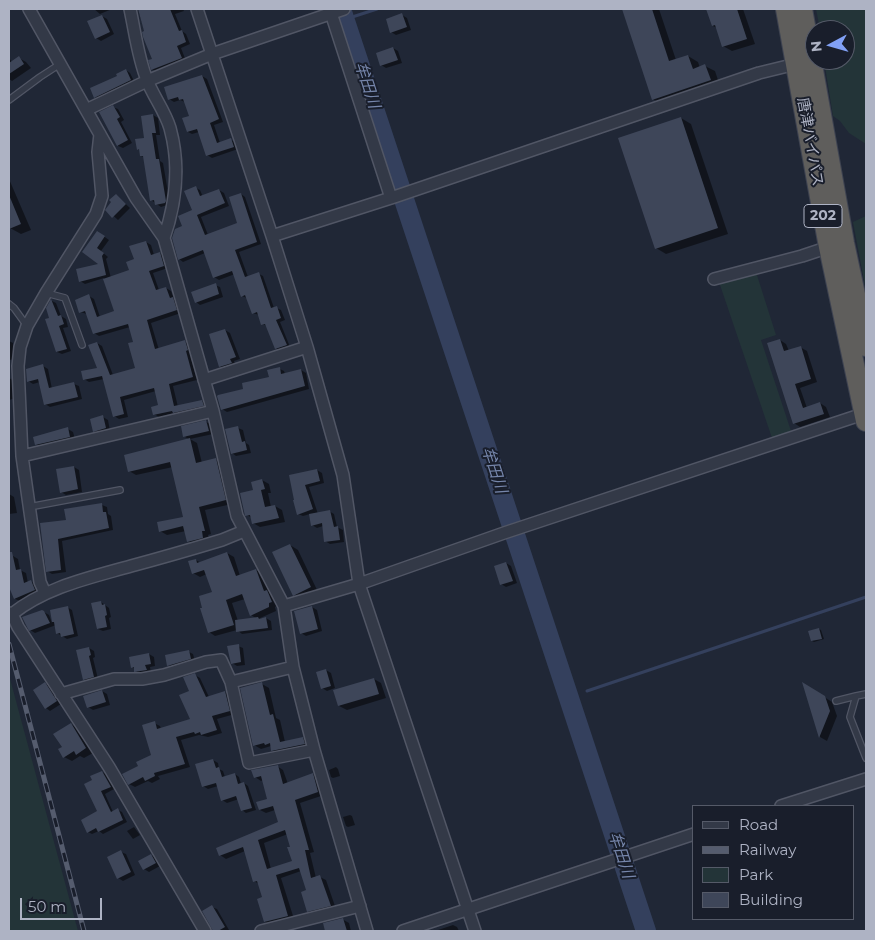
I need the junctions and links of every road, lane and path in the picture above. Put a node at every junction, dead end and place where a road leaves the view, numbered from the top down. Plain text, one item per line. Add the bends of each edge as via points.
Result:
1 (29, 9) edge
2 (130, 9) edge
3 (197, 9) edge
4 (786, 9) edge
5 (802, 9) edge
6 (336, 11) edge
7 (212, 54) junction
8 (803, 62) junction
9 (60, 64) junction
10 (147, 81) junction
11 (9, 100) edge
12 (86, 110) junction
13 (100, 134) junction
14 (392, 198) junction
15 (272, 236) junction
16 (164, 238) junction
17 (829, 247) junction
18 (714, 279) dead end
19 (46, 293) junction
20 (9, 304) edge
21 (27, 326) junction
22 (82, 345) dead end
23 (866, 346) edge
24 (306, 347) junction
25 (204, 380) junction
26 (213, 411) junction
27 (866, 416) edge
28 (22, 456) junction
29 (120, 490) dead end
30 (30, 507) junction
31 (244, 530) junction
32 (359, 584) junction
33 (45, 593) junction
34 (284, 606) junction
35 (10, 614) edge
36 (293, 667) junction
37 (231, 682) junction
38 (61, 694) junction
39 (866, 694) edge
40 (856, 696) junction
41 (836, 701) dead end
42 (314, 750) junction
43 (866, 758) edge
44 (866, 779) edge
45 (784, 805) edge
46 (692, 835) edge
47 (360, 906) junction
48 (468, 910) junction
49 (205, 931) edge
50 (261, 931) edge
51 (367, 931) edge
52 (403, 931) edge
53 (475, 931) edge

1 - 9 street
2 - 10 street
3 - 7 street
4 - 8 highway, 唐津バイパス / 202
5 - 8 highway, 唐津バイパス / 202
6 - 7 street
6 - 14 street
7 - 10 street
7 - 15 street
8 - 14 street via 750,76
8 - 17 highway, 唐津バイパス / 202
8 - 23 highway, 唐津バイパス / 202
9 - 11 lane
9 - 12 street
10 - 12 street
10 - 16 street via 170,128 177,172 172,215
12 - 13 street
13 - 16 street via 136,198
13 - 19 street via 98,152 102,196 96,214
14 - 15 street
15 - 24 street
16 - 25 street
17 - 18 street
17 - 27 highway, 唐津バイパス / 202
19 - 21 street
19 - 22 lane via 65,298
20 - 21 lane
21 - 28 street via 18,366
24 - 25 street
24 - 32 street via 342,475
25 - 26 street
26 - 28 street
26 - 31 street via 237,516
27 - 32 street
28 - 30 street
29 - 30 lane
30 - 33 street via 40,582
31 - 33 street via 222,540
31 - 34 street
32 - 34 street
32 - 48 street
33 - 35 street
34 - 36 street
35 - 38 street
36 - 37 street
36 - 42 street
37 - 38 street via 221,660 142,679 114,679
37 - 42 street via 249,763
38 - 49 street via 109,767
39 - 40 lane
40 - 41 lane
40 - 43 lane via 850,717
42 - 47 street
44 - 45 street
46 - 48 street
47 - 50 street
47 - 51 street
48 - 52 street
48 - 53 street

